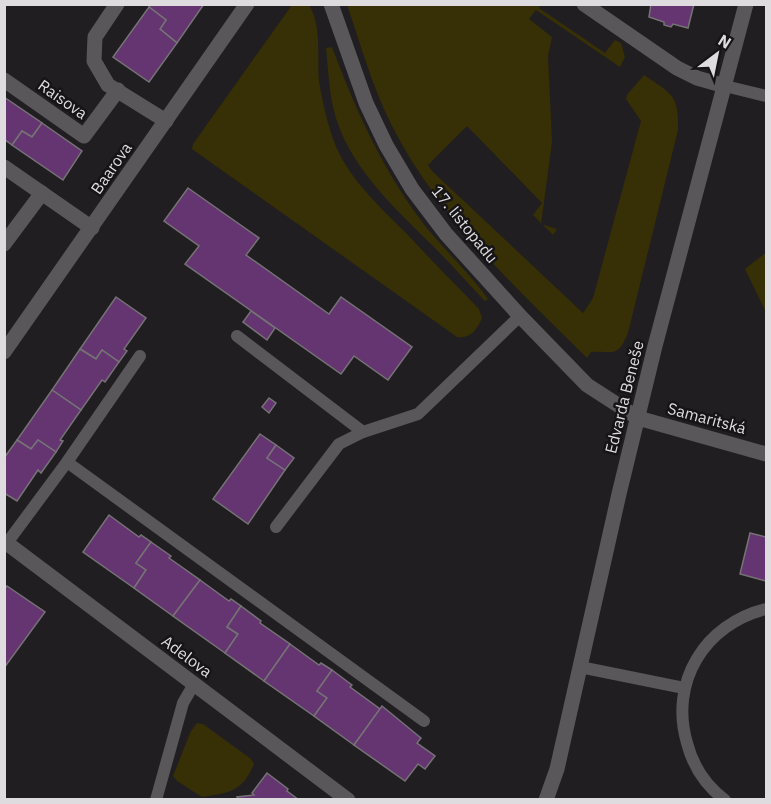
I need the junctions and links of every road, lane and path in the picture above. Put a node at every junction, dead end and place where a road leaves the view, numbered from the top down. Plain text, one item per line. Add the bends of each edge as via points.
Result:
1 (117, 4) edge
2 (247, 4) edge
3 (331, 4) edge
4 (584, 4) edge
5 (746, 4) edge
6 (4, 80) edge
7 (725, 86) junction
8 (117, 90) junction
9 (766, 96) edge
10 (166, 121) junction
11 (4, 167) edge
12 (42, 193) junction
13 (92, 228) junction
14 (4, 244) edge
15 (520, 316) junction
16 (237, 336) dead end
17 (6, 348) edge
18 (140, 356) dead end
19 (638, 418) junction
20 (363, 432) junction
21 (766, 454) edge
22 (67, 462) junction
23 (276, 527) dead end
24 (6, 542) edge
25 (766, 609) edge
26 (580, 666) junction
27 (194, 684) junction
28 (684, 688) junction
29 (424, 721) dead end
30 (156, 800) edge
31 (348, 800) edge
32 (546, 800) edge
33 (725, 800) edge

1 - 8 street via 95,37 94,61 108,84
2 - 10 street, Baarova
3 - 15 street, 17. listopadu via 366,103 386,145 446,234
4 - 7 street via 677,68
5 - 7 street, Edvarda Beneše
6 - 8 street, Raisova via 84,136
7 - 9 lane
7 - 19 street, Edvarda Beneše
8 - 10 street
10 - 13 street, Baarova
11 - 12 street
12 - 13 street
12 - 14 street
13 - 17 street, Baarova
15 - 19 street, 17. listopadu via 587,385
15 - 20 lane via 418,414
16 - 20 lane
18 - 22 lane
19 - 21 street, Samaritská
19 - 26 street, Edvarda Beneše
20 - 23 lane via 339,444
22 - 24 lane
22 - 29 lane
24 - 27 street, Adelova
25 - 28 lane via 747,614 719,632 697,657
26 - 28 lane
26 - 32 street, Edvarda Beneše
27 - 30 lane via 183,703
27 - 31 street, Adelova
28 - 33 lane via 681,725 692,760 712,790

